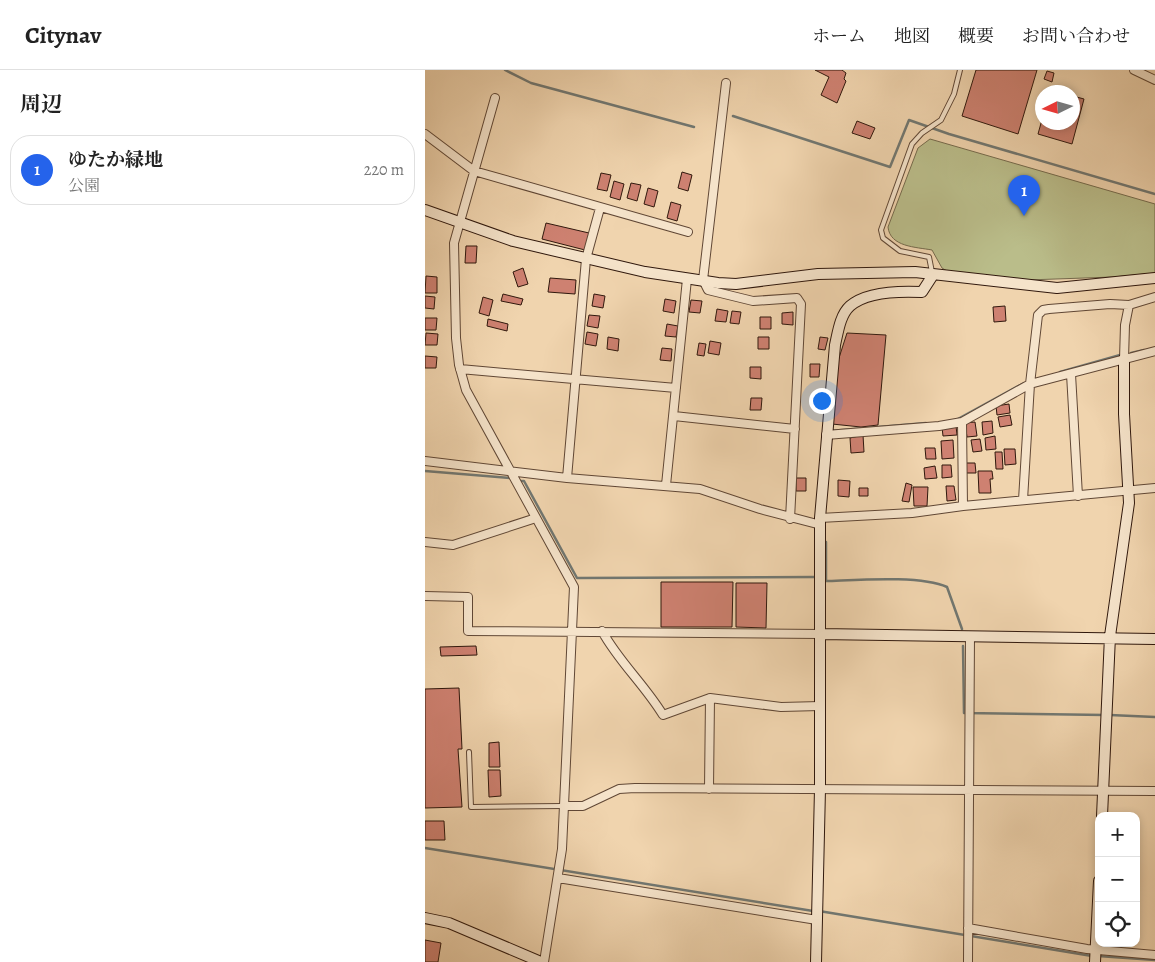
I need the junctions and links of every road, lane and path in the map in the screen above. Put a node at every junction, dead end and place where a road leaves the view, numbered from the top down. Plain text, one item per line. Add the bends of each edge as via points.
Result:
1 (960, 70) edge
2 (1133, 70) edge
3 (1155, 80) edge
4 (726, 83) dead end
5 (495, 98) dead end
6 (425, 134) edge
7 (474, 171) junction
8 (600, 208) junction
9 (425, 210) edge
10 (459, 221) junction
11 (688, 232) dead end
12 (587, 259) junction
13 (933, 275) junction
14 (1155, 278) edge
15 (687, 279) junction
16 (703, 280) junction
17 (1155, 297) edge
18 (1129, 305) junction
19 (1155, 351) edge
20 (1125, 359) junction
21 (460, 368) junction
22 (1071, 374) junction
23 (574, 378) junction
24 (1031, 381) junction
25 (676, 388) junction
26 (674, 416) junction
27 (962, 422) junction
28 (795, 429) junction
29 (829, 435) junction
30 (425, 461) edge
31 (511, 470) junction
32 (567, 478) junction
33 (666, 485) junction
34 (1155, 488) edge
35 (1128, 491) junction
36 (1078, 496) junction
37 (1023, 500) junction
38 (963, 506) junction
39 (536, 518) junction
40 (790, 518) junction
41 (820, 522) junction
42 (425, 542) edge
43 (425, 596) edge
44 (572, 630) junction
45 (602, 630) junction
46 (820, 634) junction
47 (970, 636) junction
48 (1110, 636) junction
49 (1155, 639) edge
50 (710, 698) junction
51 (820, 706) junction
52 (469, 752) dead end
53 (709, 789) junction
54 (820, 790) junction
55 (969, 790) junction
56 (1103, 790) junction
57 (1155, 791) edge
58 (564, 806) junction
59 (1102, 812) edge
60 (558, 877) junction
61 (1098, 902) edge
62 (425, 918) edge
63 (817, 918) junction
64 (968, 929) junction
65 (1155, 955) edge
66 (1095, 956) edge
67 (543, 962) edge
68 (816, 962) edge
69 (968, 962) edge

1 - 13 lane via 954,94 941,120 912,144 881,230 883,238 899,251 929,257
2 - 3 street
4 - 16 street
5 - 7 street
6 - 7 street
7 - 8 street
7 - 10 street
8 - 11 street
8 - 12 street
9 - 10 street
10 - 12 street via 513,241
10 - 21 street via 453,271
12 - 15 street
12 - 23 street
13 - 14 street via 1057,288
13 - 16 street via 915,272 818,274 736,284
13 - 29 street via 922,292 865,297 850,306 841,320 835,345
15 - 16 street
15 - 25 street
16 - 28 street via 708,290 753,301 797,298 801,304
17 - 18 street
18 - 20 street via 1125,325
18 - 24 street via 1043,310 1036,326
19 - 20 street
20 - 22 street
20 - 35 street
21 - 23 street
21 - 31 street via 466,390
22 - 24 street
22 - 36 street
23 - 25 street
23 - 32 street
24 - 27 street
24 - 37 street
25 - 26 street
26 - 28 street
26 - 33 street
27 - 29 street
27 - 38 street
28 - 40 street
29 - 41 street
30 - 31 street
31 - 32 street
31 - 39 street
32 - 33 street
33 - 40 street via 700,489
34 - 35 street
35 - 36 street
35 - 48 street via 1127,525
36 - 37 street
37 - 38 street
38 - 41 street
39 - 42 street via 453,545
39 - 44 street via 574,587
40 - 41 street
41 - 46 street
43 - 44 street via 468,597 468,631
44 - 45 street
44 - 58 street
45 - 46 street
45 - 50 street via 613,652 649,692 663,715
46 - 47 street
46 - 51 street
47 - 48 street
47 - 55 street
48 - 49 street
48 - 56 street
50 - 51 street via 781,707
50 - 53 street
51 - 54 street
52 - 58 lane via 471,808
53 - 54 street
53 - 58 street via 619,790 583,806
54 - 55 street
54 - 63 street
55 - 56 street
55 - 64 street
56 - 57 street
56 - 59 street
58 - 60 street
60 - 63 street
60 - 67 street
61 - 66 street
62 - 67 street via 449,923
63 - 68 street
64 - 66 street
64 - 69 street
65 - 66 street

